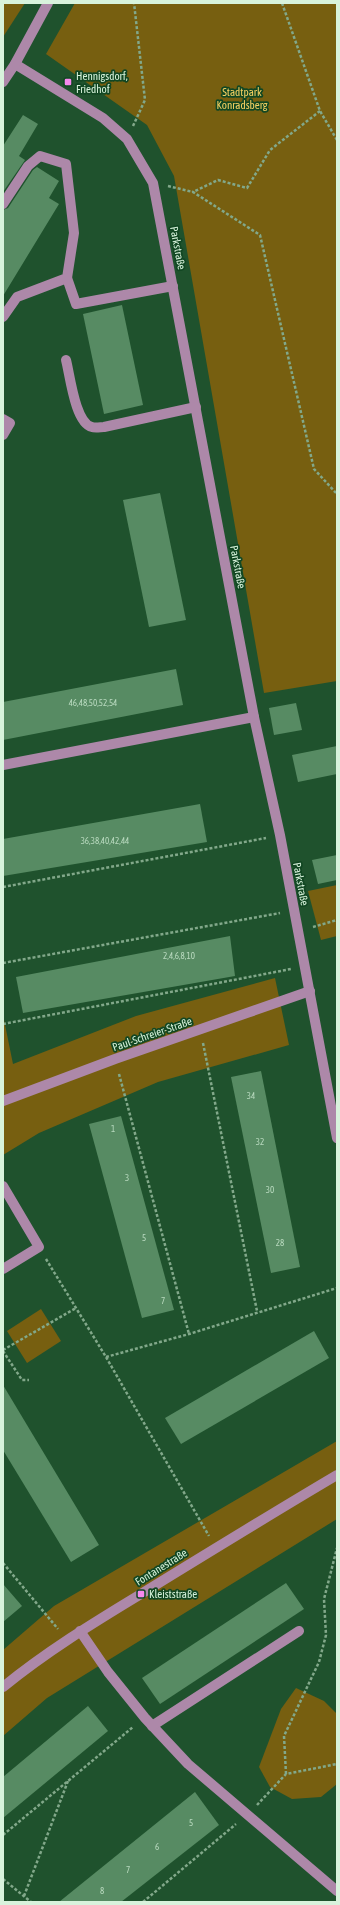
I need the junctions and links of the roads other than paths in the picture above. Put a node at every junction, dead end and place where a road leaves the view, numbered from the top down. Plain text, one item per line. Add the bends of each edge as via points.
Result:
1 (48, 3) edge
2 (15, 64) junction
3 (3, 82) edge
4 (3, 204) edge
5 (67, 278) junction
6 (173, 286) junction
7 (3, 317) edge
8 (66, 360) dead end
9 (196, 407) junction
10 (3, 419) edge
11 (3, 434) edge
12 (254, 717) junction
13 (3, 766) edge
14 (310, 991) junction
15 (3, 1100) edge
16 (337, 1138) edge
17 (3, 1186) edge
18 (3, 1269) edge
19 (337, 1475) edge
20 (80, 1631) junction
21 (299, 1631) dead end
22 (3, 1687) edge
23 (152, 1726) junction
24 (337, 1891) edge

1 - 2 street
2 - 3 street
2 - 6 street, Parkstraße via 103,118 127,139 154,183
4 - 5 street via 28,166 40,156 66,164 74,233
5 - 6 street via 76,304
5 - 7 street via 16,297
6 - 9 street, Parkstraße
8 - 9 street via 78,412 90,427 104,427
9 - 12 street, Parkstraße
10 - 11 street via 10,423
12 - 13 street
12 - 14 street, Parkstraße
14 - 15 street, Paul-Schreier-Straße
14 - 16 street, Parkstraße
17 - 18 street via 38,1247
19 - 20 street, Fontanestraße
20 - 22 street, Fontanestraße
20 - 23 street via 108,1672
21 - 23 street
23 - 24 street via 188,1764

